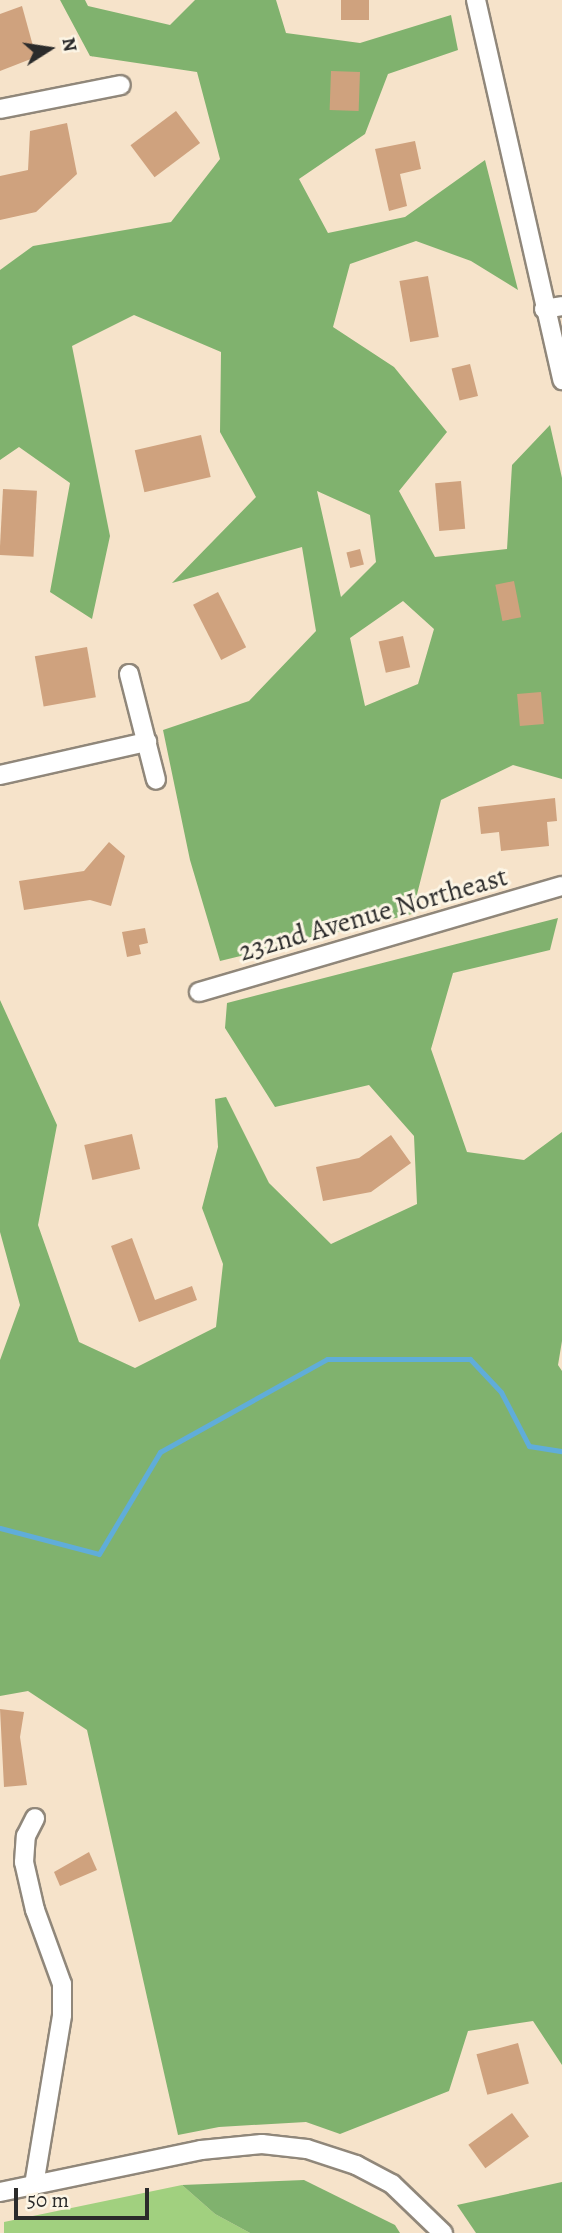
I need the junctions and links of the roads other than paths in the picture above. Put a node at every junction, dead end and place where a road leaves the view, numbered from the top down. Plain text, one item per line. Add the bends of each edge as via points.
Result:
1 (476, 0) edge
2 (121, 85) dead end
3 (0, 109) edge
4 (553, 307) edge
5 (562, 380) edge
6 (129, 674) dead end
7 (147, 742) junction
8 (0, 775) edge
9 (156, 780) dead end
10 (562, 886) edge
11 (199, 992) dead end
12 (35, 1818) dead end
13 (34, 2185) junction
14 (0, 2192) edge
15 (443, 2233) edge

1 - 4 street
2 - 3 street
4 - 5 street
6 - 7 street
7 - 8 street
7 - 9 street
10 - 11 street, 232nd Avenue Northeast
12 - 13 street via 26,1836 24,1862 35,1910 62,1984 62,2014
13 - 14 street
13 - 15 street via 234,2145 307,2149 356,2165 392,2184

